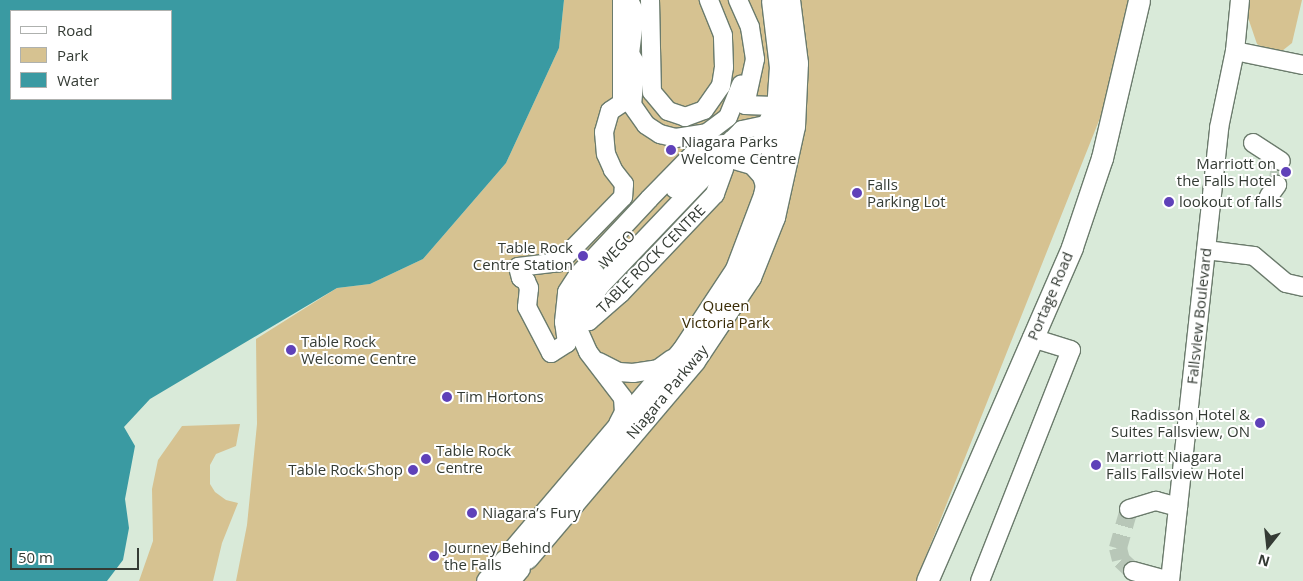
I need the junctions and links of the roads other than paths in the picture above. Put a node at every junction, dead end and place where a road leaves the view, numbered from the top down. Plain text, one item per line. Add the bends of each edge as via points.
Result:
1 (622, 0) edge
2 (629, 0) edge
3 (650, 0) edge
4 (709, 0) edge
5 (728, 0) edge
6 (738, 0) edge
7 (772, 0) edge
8 (789, 0) edge
9 (1139, 0) edge
10 (1240, 0) edge
11 (1235, 51) junction
12 (1303, 65) edge
13 (788, 99) junction
14 (776, 133) junction
15 (1253, 143) dead end
16 (741, 151) junction
17 (1281, 161) dead end
18 (717, 165) junction
19 (766, 188) junction
20 (766, 216) junction
21 (1206, 250) junction
22 (1303, 287) edge
23 (1032, 338) junction
24 (682, 351) junction
25 (594, 360) junction
26 (618, 390) junction
27 (642, 410) junction
28 (614, 430) junction
29 (1178, 507) junction
30 (1129, 509) dead end
31 (514, 563) edge
32 (1133, 571) tunnel mouth
33 (487, 581) edge
34 (927, 581) edge
35 (980, 581) edge
36 (1170, 581) edge

1 - 6 street via 622,103 610,111 604,132 609,162 624,184 623,198 560,262 518,267 529,288 527,307 551,353 567,343 564,322 567,292 578,275 693,154 714,145 734,143 732,140 742,130 766,124 770,118 774,106 745,105 755,60 750,27
2 - 5 street via 635,14 630,54 636,64 632,105 640,120 653,130 685,138 707,132 724,122 744,75 740,22
3 - 4 street via 652,92 662,108 686,117 704,110 721,86 724,67 722,35
7 - 13 main road, Niagara Parkway
8 - 13 main road, Niagara Parkway via 797,63
9 - 23 main road, Portage Road via 1102,158 1072,247
10 - 11 street, Fallsview Boulevard
11 - 12 street
11 - 21 street, Fallsview Boulevard via 1219,128
13 - 14 main road, Niagara Parkway
13 - 16 street via 768,129 754,144
13 - 20 main road, Niagara Parkway via 788,158
14 - 16 street
14 - 19 main road, Niagara Parkway
15 - 17 street
16 - 18 street
18 - 18 street, TABLE ROCK CENTRE via 715,194 621,294 589,321 593,296 602,284
18 - 19 street via 724,157 746,162 758,170
18 - 20 street via 732,162 752,173
18 - 25 street, WEGO via 680,183 612,253 583,290 577,305 577,327 580,339
19 - 20 main road, Niagara Parkway
20 - 24 main road, Niagara Parkway via 736,270
20 - 27 main road, Niagara Parkway via 757,260 733,306 694,360
21 - 22 street via 1254,256 1286,282
21 - 29 street, Fallsview Boulevard
23 - 34 main road, Portage Road
23 - 35 street via 1071,350
24 - 25 street via 658,369 646,372 619,372
24 - 27 main road, Niagara Parkway
25 - 26 street, WEGO
26 - 27 street
26 - 28 street, WEGO via 624,412
27 - 28 main road, Niagara Parkway
27 - 31 main road, Niagara Parkway
28 - 31 main road, Niagara Parkway
29 - 30 street via 1156,501
29 - 36 street, Fallsview Boulevard
31 - 33 main road, Niagara Parkway
32 - 36 street

